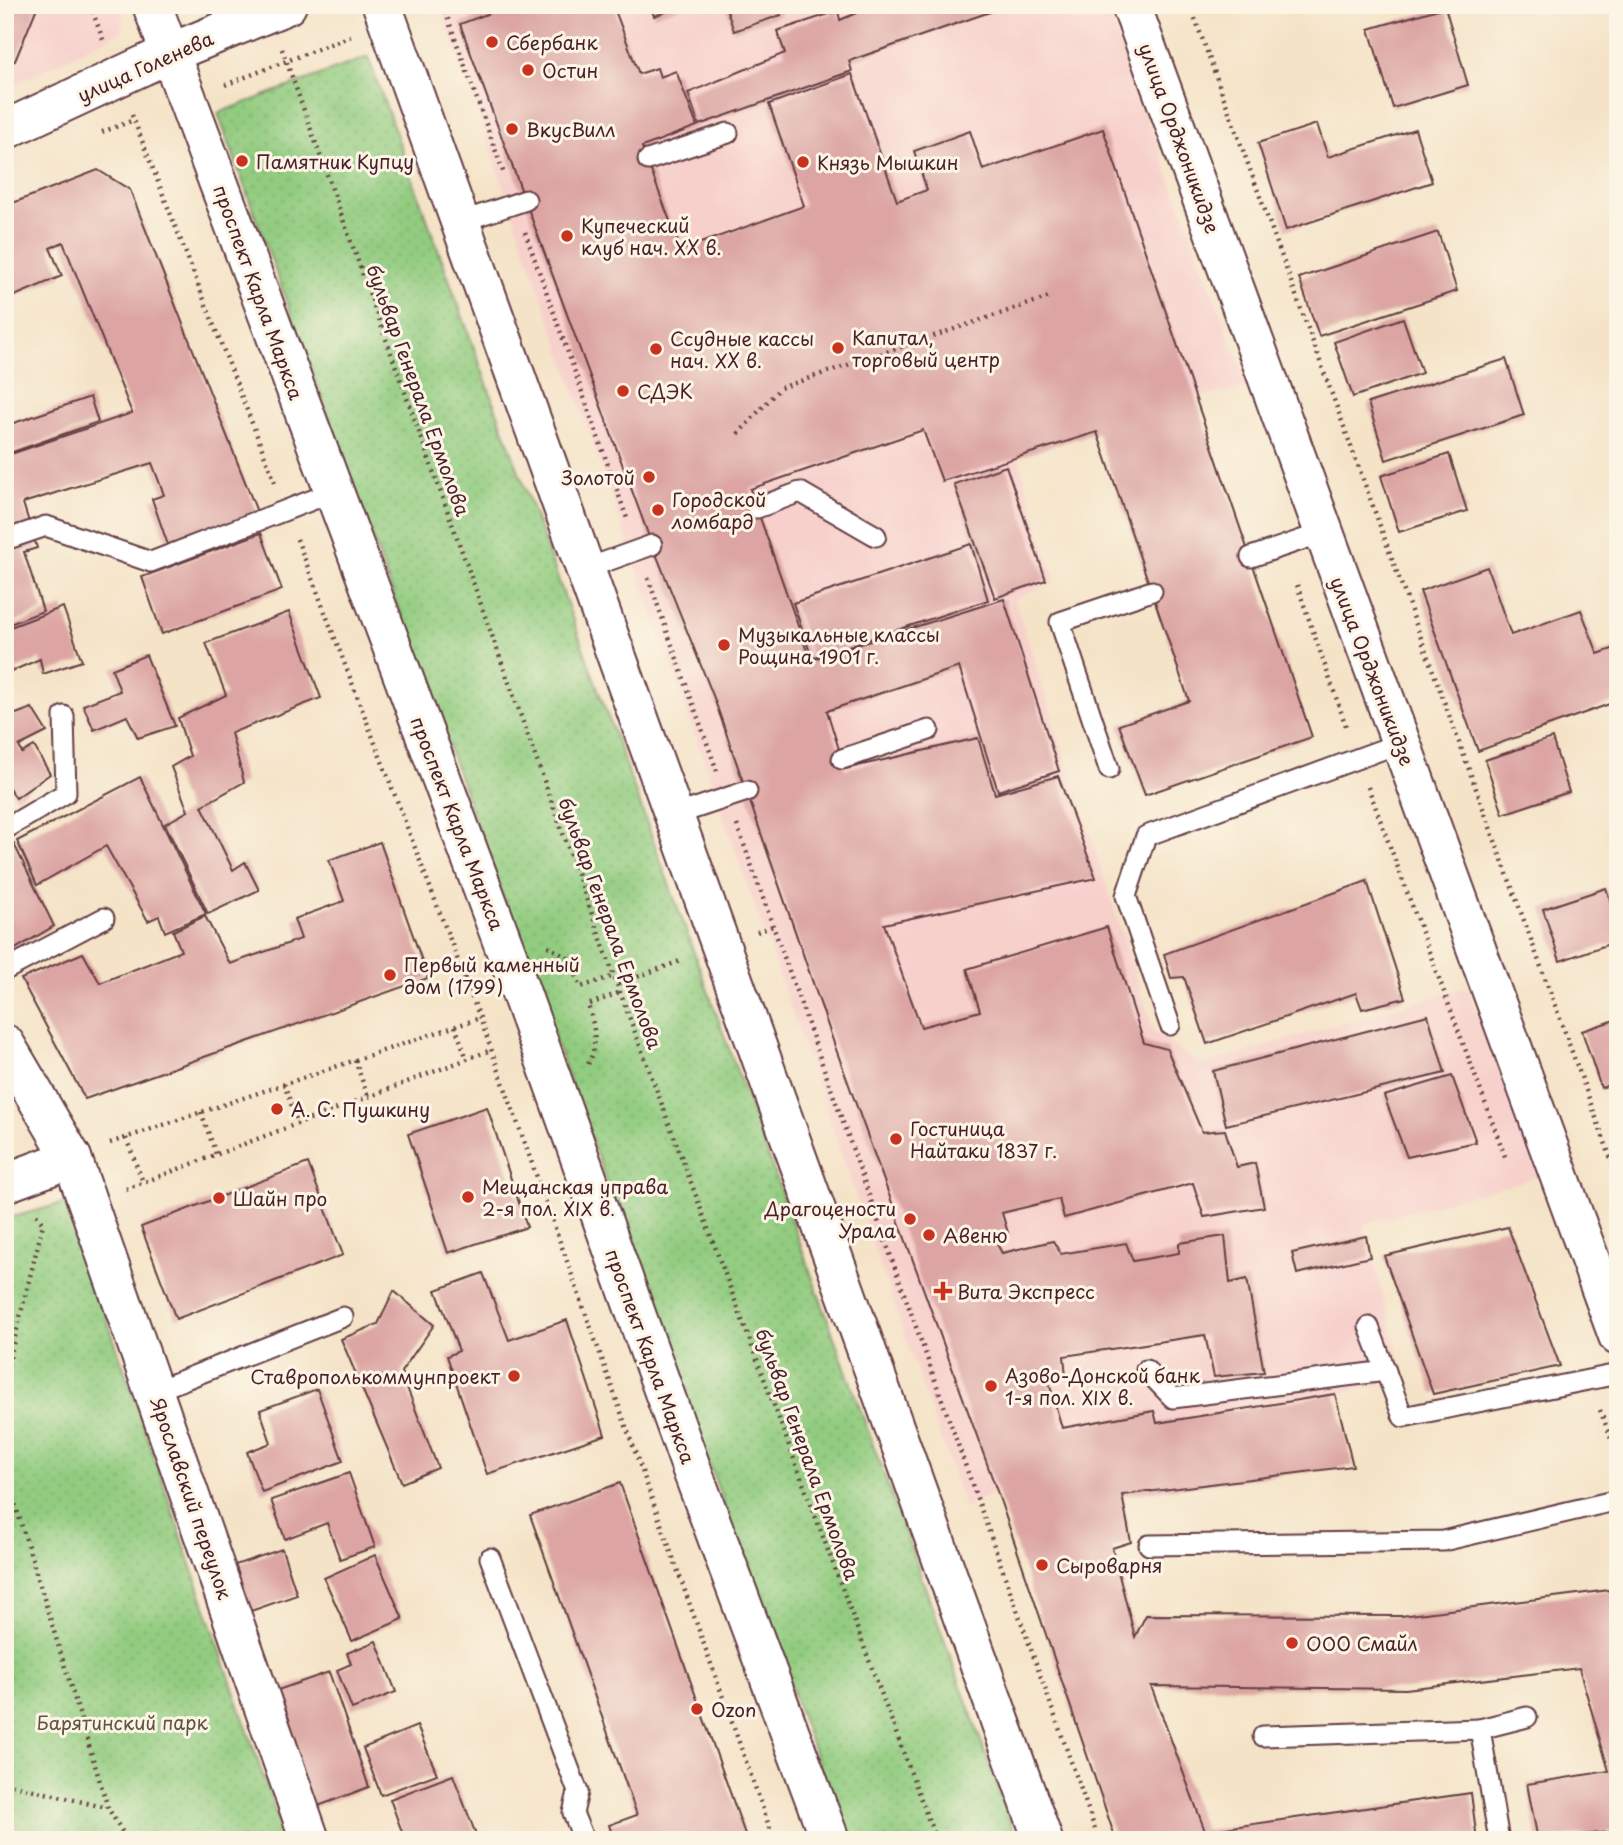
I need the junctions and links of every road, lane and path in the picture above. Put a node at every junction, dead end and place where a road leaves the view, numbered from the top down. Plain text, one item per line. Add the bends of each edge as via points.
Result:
1 (90, 5) edge
2 (152, 5) edge
3 (443, 5) edge
4 (1131, 5) edge
5 (1190, 5) edge
6 (277, 9) edge
7 (370, 20) edge
8 (170, 53) junction
9 (286, 60) junction
10 (118, 78) junction
11 (214, 89) dead end
12 (5, 130) edge
13 (728, 133) dead end
14 (648, 160) dead end
15 (520, 202) junction
16 (460, 222) junction
17 (1049, 298) dead end
18 (738, 434) dead end
19 (333, 492) junction
20 (757, 508) dead end
21 (286, 510) junction
22 (1322, 533) junction
23 (876, 536) dead end
24 (5, 540) edge
25 (645, 547) junction
26 (1251, 557) dead end
27 (585, 569) junction
28 (1152, 591) dead end
29 (64, 716) dead end
30 (929, 730) dead end
31 (1400, 743) junction
32 (842, 759) dead end
33 (1109, 769) dead end
34 (722, 783) dead end
35 (747, 791) dead end
36 (675, 815) junction
37 (736, 822) dead end
38 (5, 829) edge
39 (104, 918) dead end
40 (537, 946) dead end
41 (5, 970) edge
42 (614, 976) junction
43 (621, 992) junction
44 (480, 1018) junction
45 (1170, 1025) dead end
46 (455, 1026) junction
47 (5, 1044) edge
48 (491, 1050) junction
49 (467, 1059) junction
50 (355, 1060) junction
51 (587, 1066) dead end
52 (284, 1084) junction
53 (368, 1097) junction
54 (201, 1112) junction
55 (298, 1124) junction
56 (126, 1138) junction
57 (86, 1152) junction
58 (216, 1154) junction
59 (1618, 1178) edge
60 (142, 1182) junction
61 (5, 1183) edge
62 (118, 1192) dead end
63 (43, 1224) dead end
64 (343, 1317) dead end
65 (1369, 1327) dead end
66 (1618, 1336) edge
67 (1146, 1370) dead end
68 (1386, 1371) junction
69 (1618, 1374) edge
70 (5, 1378) edge
71 (155, 1391) junction
72 (5, 1471) edge
73 (1618, 1500) edge
74 (1149, 1545) dead end
75 (490, 1558) dead end
76 (1527, 1717) dead end
77 (1480, 1729) junction
78 (1263, 1736) dead end
79 (5, 1783) edge
80 (108, 1808) junction
81 (128, 1840) edge
82 (310, 1840) edge
83 (583, 1840) edge
84 (774, 1840) edge
85 (830, 1840) edge
86 (936, 1840) edge
87 (1043, 1840) edge
88 (1099, 1840) edge
89 (1499, 1840) edge

1 - 10 path
2 - 8 main road, проспект Карла Маркса
3 - 15 path
4 - 22 main road, улица Орджоникидзе
5 - 59 path
6 - 8 main road, улица Голенева
6 - 9 path, бульвар Генерала Ермолова
7 - 9 path
7 - 16 main road
8 - 10 main road, улица Голенева
8 - 19 main road, проспект Карла Маркса
9 - 11 path
9 - 42 path, бульвар Генерала Ермолова
10 - 12 main road, улица Голенева
10 - 21 path
13 - 14 lane
15 - 16 lane
15 - 25 path
16 - 27 main road
17 - 18 path via 780,388
19 - 21 lane
19 - 85 main road, проспект Карла Маркса
20 - 23 lane via 800,492
21 - 24 lane via 151,562 46,526
21 - 44 path
22 - 26 lane
22 - 31 main road, улица Орджоникидзе
25 - 27 lane
25 - 34 path
27 - 36 main road
28 - 33 lane via 1060,622
29 - 38 lane via 66,793
30 - 32 lane
31 - 45 lane via 1146,836 1126,896
31 - 66 main road, улица Орджоникидзе
35 - 36 lane
36 - 87 main road
37 - 88 path
39 - 41 lane
40 - 42 path via 558,950 567,958 581,987
42 - 43 path, бульвар Генерала Ермолова
43 - 51 path via 588,1005 595,1040
43 - 86 path, бульвар Генерала Ермолова
44 - 46 path
44 - 48 path
46 - 49 path
46 - 50 path
47 - 57 main road, Ярославский переулок
48 - 49 path
48 - 84 path
49 - 53 path
50 - 52 path
50 - 53 path
52 - 54 path
52 - 55 path
53 - 55 path
54 - 56 path
54 - 58 path
55 - 58 path
56 - 57 path
56 - 60 path
57 - 61 main road
57 - 71 main road, Ярославский переулок
58 - 60 path
60 - 62 path
63 - 70 path
64 - 71 lane
65 - 68 lane
67 - 68 lane via 1173,1398
68 - 69 lane via 1404,1417
71 - 82 main road, Ярославский переулок
72 - 80 path
73 - 74 lane via 1443,1541
75 - 83 lane via 578,1792 573,1813
76 - 77 lane
77 - 78 lane
77 - 89 lane
79 - 80 path
80 - 81 path

